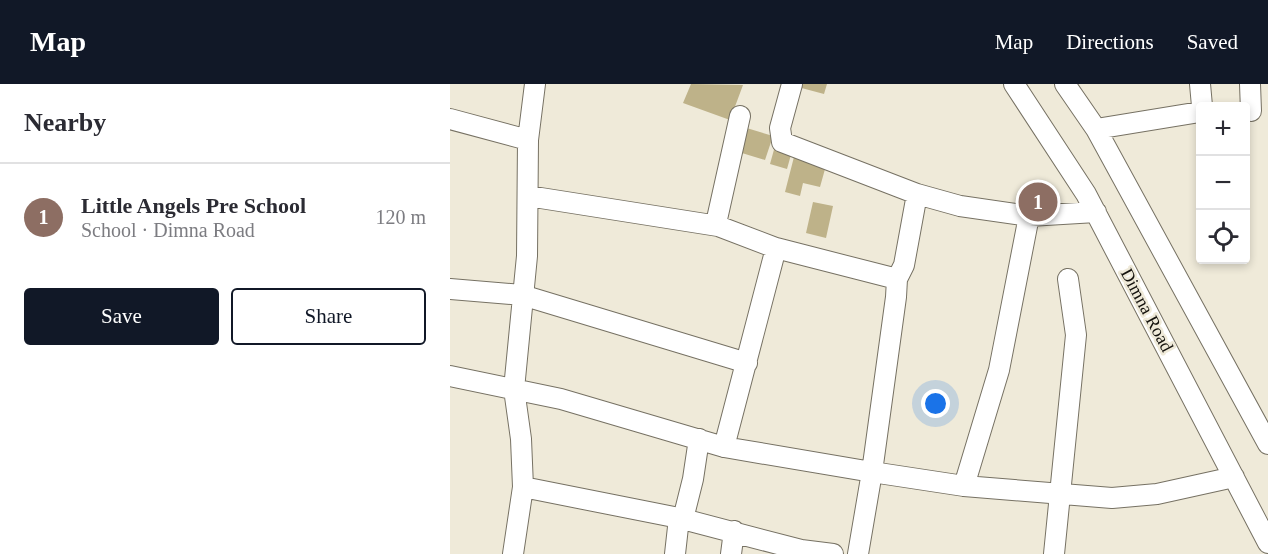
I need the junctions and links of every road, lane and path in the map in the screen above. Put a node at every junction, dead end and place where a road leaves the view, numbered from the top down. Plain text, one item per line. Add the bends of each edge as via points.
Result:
1 (535, 84) edge
2 (792, 84) edge
3 (1014, 84) edge
4 (1065, 84) edge
5 (1200, 84) edge
6 (1250, 84) edge
7 (1202, 102) edge
8 (1255, 111) edge
9 (1196, 113) edge
10 (740, 116) dead end
11 (450, 119) edge
12 (1096, 129) junction
13 (528, 140) junction
14 (917, 194) junction
15 (528, 196) junction
16 (1096, 212) junction
17 (1029, 216) junction
18 (718, 226) junction
19 (776, 248) junction
20 (897, 279) junction
21 (1068, 279) dead end
22 (450, 289) edge
23 (522, 296) junction
24 (747, 363) junction
25 (450, 376) edge
26 (514, 389) junction
27 (699, 439) junction
28 (1268, 444) edge
29 (724, 447) junction
30 (872, 472) junction
31 (1234, 477) junction
32 (964, 486) junction
33 (523, 487) junction
34 (1061, 494) junction
35 (681, 518) junction
36 (734, 531) junction
37 (1268, 543) edge
38 (513, 554) edge
39 (675, 554) edge
40 (731, 554) edge
41 (833, 554) edge
42 (858, 554) edge
43 (1054, 554) edge

1 - 13 street
2 - 14 street via 780,128 782,142
3 - 16 street, Dimna Road
4 - 12 street
5 - 7 street
6 - 8 street
9 - 12 street
10 - 18 street
11 - 13 street
12 - 28 street
13 - 15 street
14 - 17 street via 960,206
14 - 20 street via 904,265
15 - 18 street
15 - 23 street
16 - 17 street
16 - 31 street, Dimna Road
17 - 32 street via 999,370
18 - 19 street
19 - 20 street
19 - 24 street
20 - 30 street
21 - 34 street via 1076,335
22 - 23 street
23 - 24 street
23 - 26 street
24 - 29 street
25 - 26 street
26 - 27 street
26 - 33 street
27 - 29 street
27 - 35 street via 693,479
29 - 30 street
30 - 32 street
30 - 42 street
31 - 34 street via 1137,497
31 - 37 street, Dimna Road
32 - 34 street
33 - 35 street
33 - 38 street
34 - 43 street
35 - 36 street
35 - 39 street
36 - 40 street
36 - 41 street via 801,550

